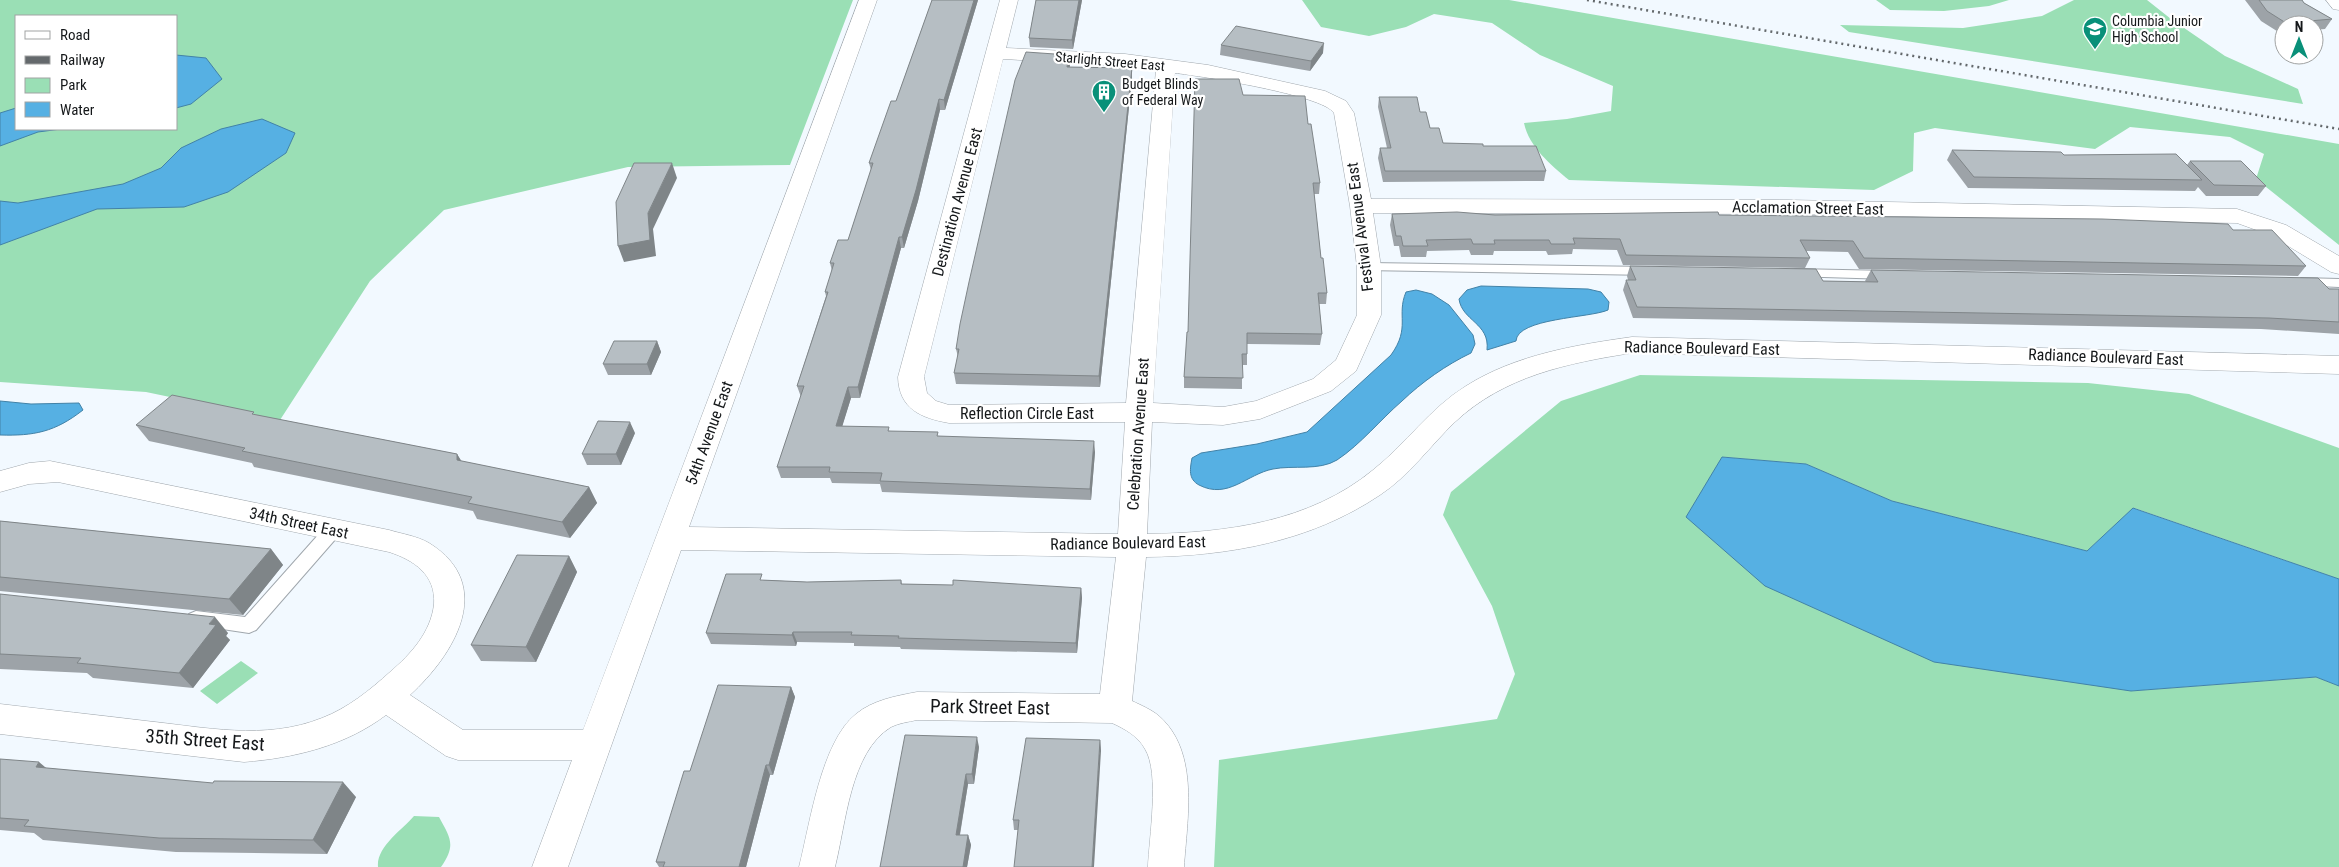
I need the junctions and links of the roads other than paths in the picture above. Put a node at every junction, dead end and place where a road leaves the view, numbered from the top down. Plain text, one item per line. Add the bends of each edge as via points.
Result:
1 (868, 0) edge
2 (1009, 0) edge
3 (2335, 0) edge
4 (2339, 5) edge
5 (995, 53) junction
6 (1166, 66) junction
7 (1339, 105) joint
8 (1361, 206) junction
9 (1369, 267) junction
10 (2339, 267) edge
11 (1667, 271) edge
12 (1786, 272) edge
13 (1903, 275) edge
14 (2290, 282) edge
15 (2339, 282) edge
16 (2339, 366) edge
17 (918, 402) joint
18 (1139, 412) junction
19 (1, 481) edge
20 (333, 530) junction
21 (670, 538) junction
22 (1132, 546) junction
23 (182, 618) edge
24 (385, 697) junction
25 (1116, 710) junction
26 (0, 719) edge
27 (594, 745) junction
28 (550, 867) edge
29 (817, 867) edge
30 (1166, 867) edge

1 - 21 street, 54th Avenue East
2 - 5 street, Destination Avenue East
3 - 4 street
5 - 6 street, Starlight Street East via 1125,60
5 - 17 street, Destination Avenue East via 911,377 910,389
6 - 7 street, Starlight Street East via 1208,71 1318,95
6 - 18 street, Celebration Avenue East
7 - 8 street, Festival Avenue East via 1344,112
8 - 9 street, Festival Avenue East
8 - 10 street, Acclamation Street East via 1788,206 2237,216 2255,219 2292,237
9 - 11 lane
9 - 18 street, Festival Avenue East via 1369,315 1347,365 1322,385 1260,410 1223,416
12 - 13 lane
14 - 15 lane
16 - 22 street, Radiance Boulevard East via 1632,345 1583,351 1497,379 1456,406 1371,487 1314,518 1262,533 1201,544
17 - 18 street, Reflection Circle East via 925,408 949,414
18 - 22 street, Celebration Avenue East
19 - 20 street, 34th Street East via 34,472 58,472
20 - 23 lane via 249,625
20 - 24 street, 34th Street East via 389,541 418,551 445,576 450,589 450,609 440,634 422,662
21 - 22 street, Radiance Boulevard East
21 - 27 street, 54th Avenue East
22 - 25 street, Celebration Avenue East
24 - 26 street, 35th Street East via 347,723 309,737 276,745 244,747
24 - 27 street via 458,745
25 - 29 street, Park Street East via 917,706 898,709 868,725 856,736 842,762
25 - 30 street via 1148,726 1160,741 1170,769
27 - 28 street, 54th Avenue East

